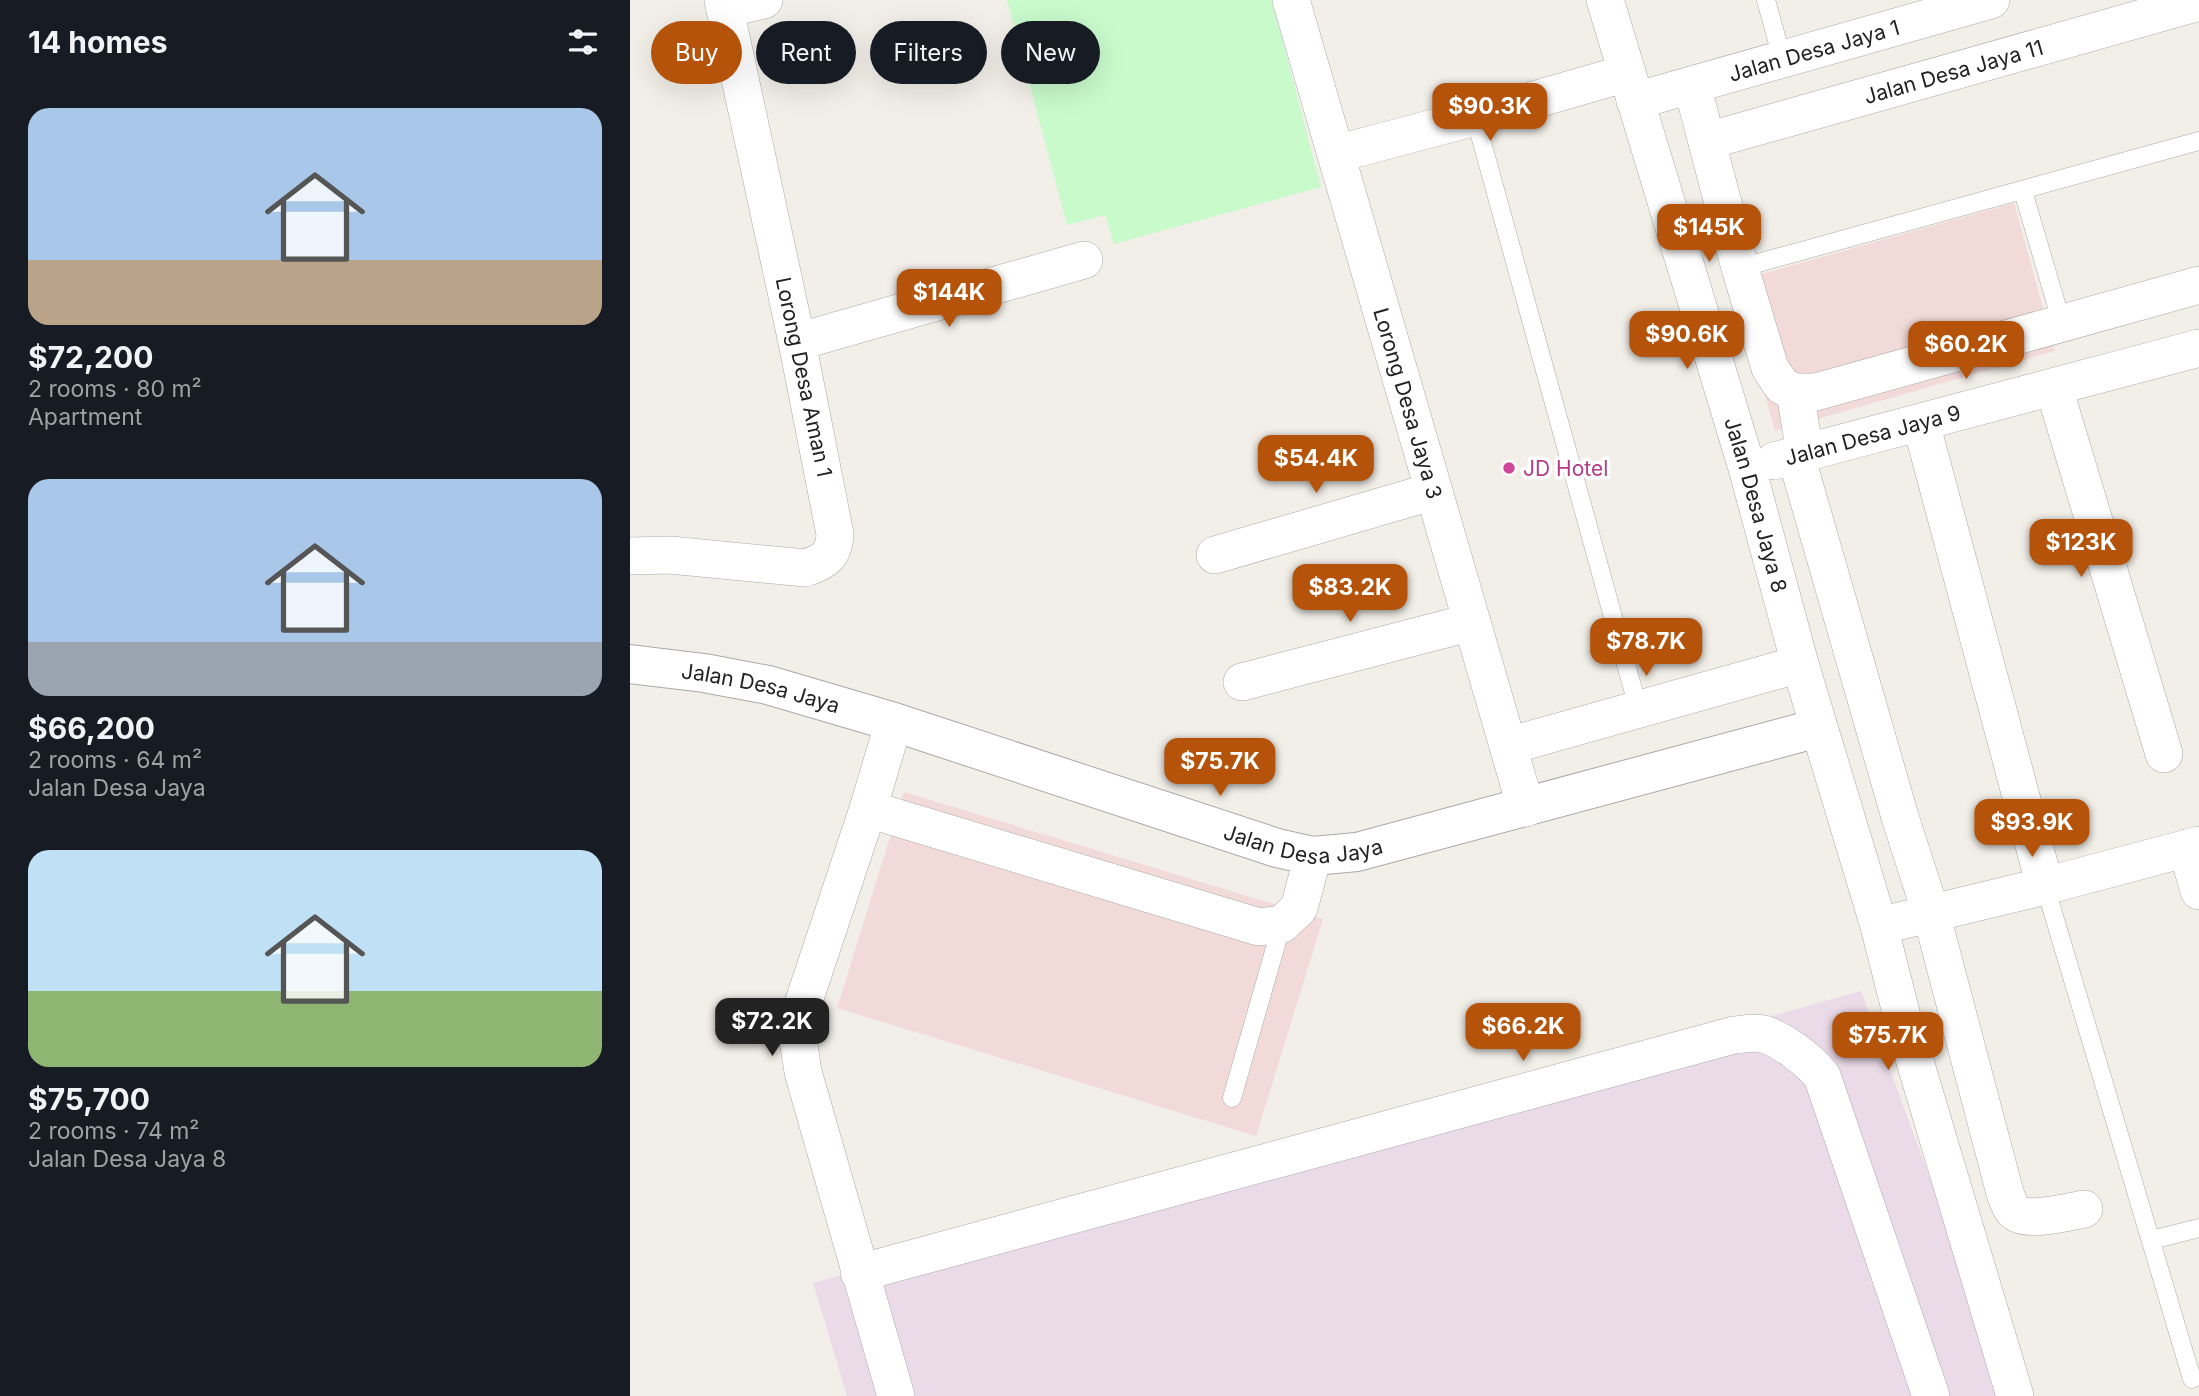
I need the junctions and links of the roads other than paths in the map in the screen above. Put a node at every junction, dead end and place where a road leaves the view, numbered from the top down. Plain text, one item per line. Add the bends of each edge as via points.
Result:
1 (764, 0) edge
2 (1292, 0) edge
3 (1605, 0) edge
4 (1766, 0) edge
5 (1990, 0) edge
6 (724, 5) edge
7 (1914, 10) edge
8 (2196, 14) edge
9 (1782, 58) junction
10 (1692, 85) junction
11 (1631, 87) junction
12 (1475, 117) junction
13 (1707, 141) junction
14 (2199, 141) edge
15 (1336, 154) junction
16 (2023, 191) junction
17 (1084, 261) dead end
18 (1740, 268) junction
19 (2199, 285) edge
20 (2062, 324) junction
21 (797, 342) junction
22 (2199, 348) edge
23 (2054, 388) junction
24 (1795, 393) junction
25 (1921, 423) junction
26 (1801, 454) junction
27 (1746, 468) junction
28 (1434, 491) junction
29 (1215, 555) dead end
30 (630, 556) edge
31 (1472, 622) junction
32 (630, 664) edge
33 (1800, 664) junction
34 (1242, 682) dead end
35 (1639, 711) junction
36 (894, 722) junction
37 (1818, 728) junction
38 (1508, 746) junction
39 (2164, 754) dead end
40 (1526, 808) junction
41 (868, 809) junction
42 (2193, 846) edge
43 (1313, 856) junction
44 (2045, 886) junction
45 (2199, 891) edge
46 (1931, 913) junction
47 (1282, 924) junction
48 (1879, 926) junction
49 (1233, 1098) dead end
50 (2084, 1209) dead end
51 (2199, 1228) edge
52 (2152, 1240) junction
53 (859, 1273) junction
54 (2192, 1379) dead end
55 (896, 1396) edge
56 (1931, 1396) edge
57 (2015, 1396) edge

1 - 6 street
2 - 15 street, Lorong Desa Jaya 3
3 - 11 street, Jalan Desa Jaya 8
4 - 9 lane
5 - 7 street, Jalan Desa Jaya 1
6 - 21 street, Lorong Desa Aman 1
7 - 9 street, Jalan Desa Jaya 1
8 - 13 street, Jalan Desa Jaya 11
9 - 10 street, Jalan Desa Jaya 1
10 - 11 street, Jalan Desa Jaya 1
10 - 13 street
11 - 12 street, Jalan Desa Jaya 1
11 - 27 street, Jalan Desa Jaya 8
12 - 15 street, Jalan Desa Jaya 1
12 - 35 lane
13 - 18 street
14 - 16 lane
15 - 28 street, Lorong Desa Jaya 3
16 - 18 lane
16 - 20 lane
17 - 21 street
18 - 24 street via 1770,368 1782,386
19 - 20 street
20 - 24 street via 1816,393
21 - 30 street, Lorong Desa Aman 1 via 834,548 821,562 804,568 670,555
22 - 23 street, Jalan Desa Jaya 9
23 - 25 street, Jalan Desa Jaya 9
23 - 39 street
24 - 26 street
25 - 26 street, Jalan Desa Jaya 9
25 - 44 street
26 - 27 street, Jalan Desa Jaya 9
26 - 46 street via 1893,793
27 - 33 street, Jalan Desa Jaya 8
28 - 29 street
28 - 31 street, Lorong Desa Jaya 3
31 - 34 street
31 - 38 street, Lorong Desa Jaya 3
32 - 36 street, Jalan Desa Jaya via 768,685
33 - 35 street
33 - 37 street, Jalan Desa Jaya 8
35 - 38 street
36 - 41 street
36 - 43 street, Jalan Desa Jaya via 1263,844
37 - 40 street, Jalan Desa Jaya
37 - 48 street, Jalan Desa Jaya 8
38 - 40 street, Lorong Desa Jaya 3
40 - 43 street, Jalan Desa Jaya via 1357,852
41 - 47 street via 1259,927
41 - 53 street via 802,1007 798,1040
42 - 44 street
42 - 45 street
43 - 47 street via 1298,908
44 - 46 street
44 - 52 lane
46 - 48 street
46 - 50 street via 2011,1209 2018,1216 2031,1217
47 - 49 lane
48 - 57 street, Jalan Desa Jaya 8
51 - 52 lane
52 - 54 lane
53 - 55 street
53 - 56 street via 1721,1039 1760,1034 1811,1063 1822,1076

